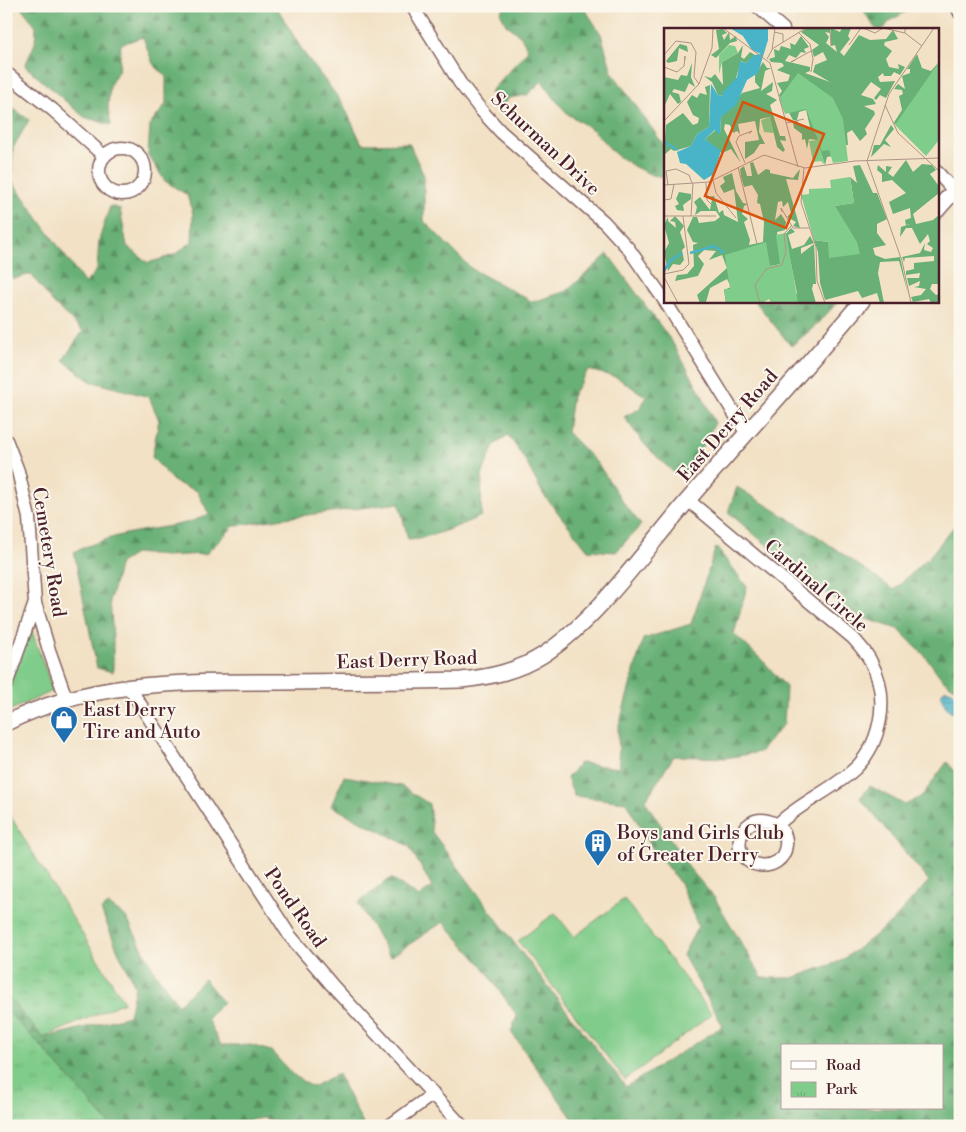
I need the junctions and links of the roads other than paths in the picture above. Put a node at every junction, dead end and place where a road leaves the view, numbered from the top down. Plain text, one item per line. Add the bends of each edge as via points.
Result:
1 (412, 6) edge
2 (757, 6) edge
3 (957, 6) edge
4 (960, 13) edge
5 (782, 28) edge
6 (6, 73) edge
7 (104, 156) dead end
8 (938, 173) edge
9 (957, 188) edge
10 (938, 209) edge
11 (664, 300) edge
12 (666, 302) edge
13 (861, 302) edge
14 (747, 434) junction
15 (6, 440) edge
16 (688, 500) junction
17 (35, 603) junction
18 (6, 685) edge
19 (129, 687) junction
20 (66, 698) junction
21 (6, 723) edge
22 (777, 825) dead end
23 (433, 1094) junction
24 (389, 1126) edge
25 (462, 1126) edge

1 - 11 street, Schurman Drive via 460,83 481,110 501,132 604,222 628,248
2 - 5 street
3 - 4 street
6 - 7 street
8 - 9 street
9 - 10 street
12 - 14 street, Schurman Drive
13 - 14 street, East Derry Road
14 - 16 street, East Derry Road
15 - 17 street, Cemetery Road via 18,471 29,518
16 - 19 street, East Derry Road via 572,632 541,656 510,671 461,680 196,682
16 - 22 street, Cardinal Circle via 853,638 864,650 878,677 880,721 865,758 848,775 800,805
17 - 18 street
17 - 20 street, Cemetery Road
19 - 20 street, East Derry Road
19 - 23 street, Pond Road via 290,936
20 - 21 street, East Derry Road
23 - 24 street
23 - 25 street, Pond Road

